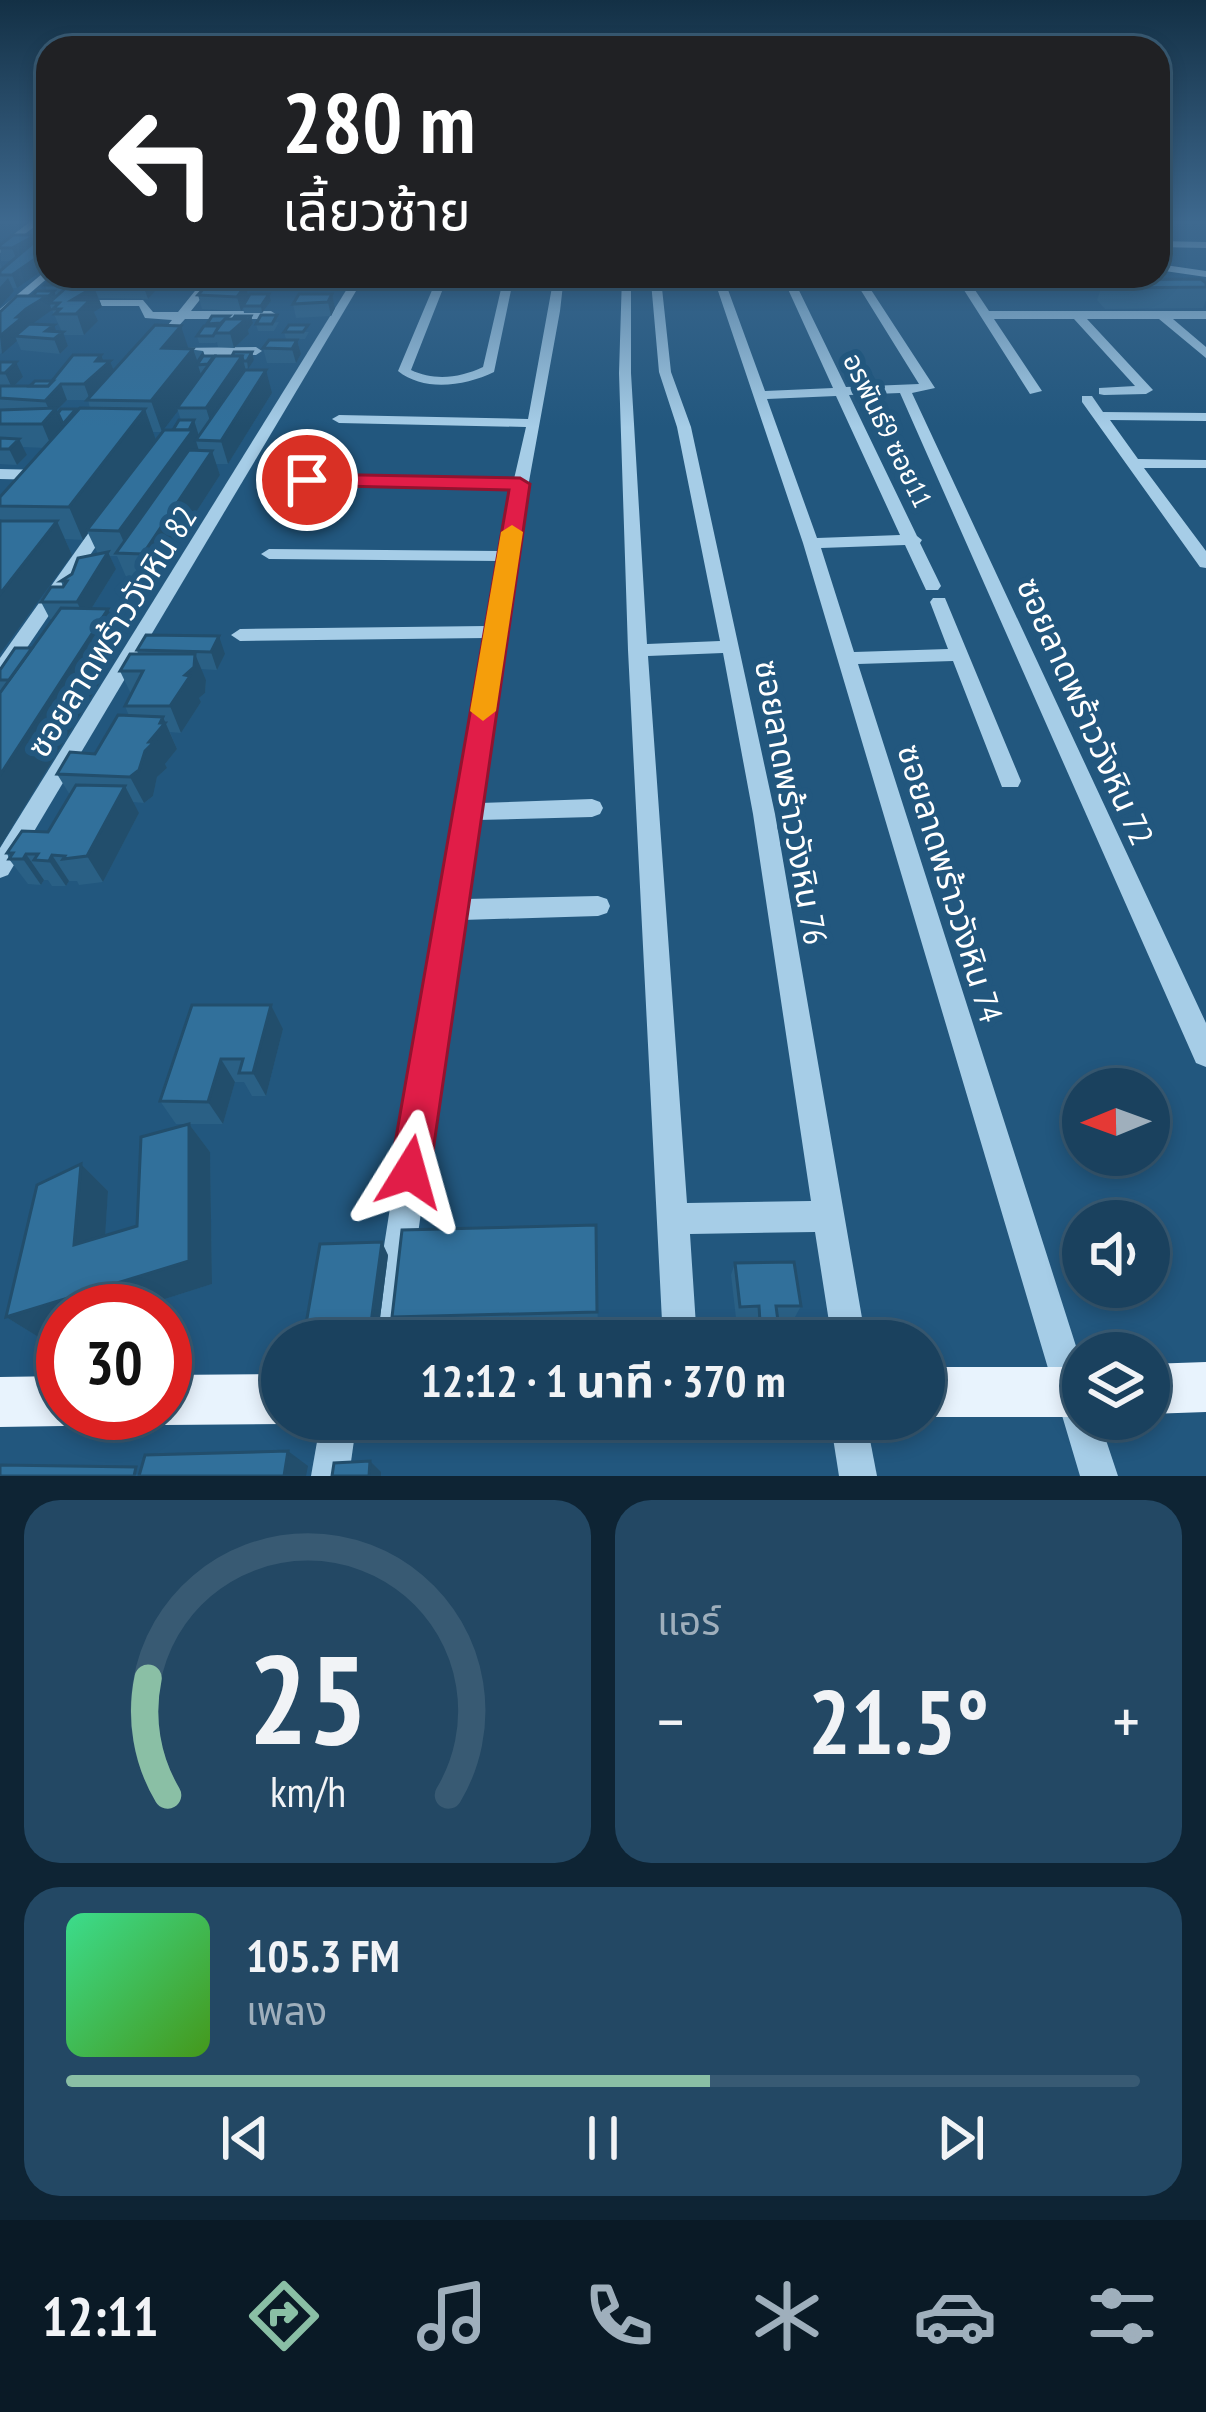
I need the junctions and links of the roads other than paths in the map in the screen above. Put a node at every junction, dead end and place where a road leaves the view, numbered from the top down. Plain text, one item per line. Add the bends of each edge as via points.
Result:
1 (29, 289) edge
2 (203, 289) edge
3 (352, 289) edge
4 (438, 289) edge
5 (506, 289) edge
6 (558, 289) edge
7 (625, 289) edge
8 (656, 289) edge
9 (722, 289) edge
10 (793, 289) edge
11 (864, 289) edge
12 (969, 289) edge
13 (60, 308) edge
14 (0, 315) edge
15 (271, 315) edge
16 (986, 315) junction
17 (1077, 315) junction
18 (1162, 315) junction
19 (1206, 315) edge
20 (182, 316) junction
21 (256, 351) edge
22 (1206, 354) edge
23 (665, 372) junction
24 (625, 373) junction
25 (917, 391) junction
26 (1035, 391) dead end
27 (1104, 391) dead end
28 (843, 392) junction
29 (758, 395) junction
30 (1087, 399) dead end
31 (1100, 416) junction
32 (1206, 417) edge
33 (339, 419) dead end
34 (532, 423) junction
35 (1133, 464) junction
36 (1206, 464) edge
37 (0, 474) edge
38 (307, 480) dead end
39 (520, 484) junction
40 (30, 493) edge
41 (113, 510) edge
42 (914, 540) junction
43 (812, 543) junction
44 (64, 547) dead end
45 (86, 547) junction
46 (268, 554) dead end
47 (508, 556) junction
48 (1206, 563) edge
49 (497, 632) junction
50 (240, 634) dead end
51 (731, 647) junction
52 (638, 650) junction
53 (960, 655) junction
54 (847, 658) junction
55 (0, 672) edge
56 (1010, 781) dead end
57 (592, 808) dead end
58 (465, 812) junction
59 (0, 868) edge
60 (598, 906) dead end
61 (449, 910) junction
62 (1206, 1054) edge
63 (828, 1216) junction
64 (672, 1219) junction
65 (389, 1320) edge
66 (679, 1320) edge
67 (845, 1320) edge
68 (1062, 1338) edge
69 (1206, 1387) edge
70 (1170, 1388) edge
71 (945, 1392) edge
72 (1062, 1392) edge
73 (261, 1399) edge
74 (192, 1400) edge
75 (36, 1401) edge
76 (0, 1402) edge
77 (336, 1440) edge
78 (852, 1440) edge
79 (1090, 1440) edge
80 (331, 1476) edge
81 (858, 1476) edge
82 (1099, 1476) edge

1 - 14 street
2 - 20 street
3 - 59 street, ซอยลาดพร้าววังหิน 82
4 - 5 street via 405,366 421,379 489,369
6 - 34 street
7 - 24 street
8 - 23 street, ซอยลาดพร้าววังหิน 76
9 - 29 street, ซอยลาดพร้าววังหิน 74
10 - 28 street, อรพันธ์9 ซอย11
11 - 25 street, ซอยลาดพร้าววังหิน 72
12 - 16 street
13 - 20 street via 132,302 143,303 149,316
15 - 20 street
16 - 17 street
16 - 26 street
17 - 18 street
17 - 27 street via 1147,389
18 - 19 street
18 - 22 street
20 - 21 street via 152,352
23 - 24 street
23 - 51 street, ซอยลาดพร้าววังหิน 76
24 - 52 street
25 - 28 street
25 - 62 street, ซอยลาดพร้าววังหิน 72
28 - 29 street
28 - 42 street, อรพันธ์9 ซอย11
29 - 43 street, ซอยลาดพร้าววังหิน 74
30 - 31 street
31 - 32 street
31 - 35 street
33 - 34 street
34 - 39 street
35 - 36 street
35 - 48 street
37 - 40 street via 51,469
38 - 39 street
39 - 47 street
41 - 45 street
42 - 43 street
42 - 53 street, อรพันธ์9 ซอย11
43 - 54 street, ซอยลาดพร้าววังหิน 74
44 - 45 street
45 - 55 street
46 - 47 street
47 - 49 street
49 - 50 street
49 - 58 street
51 - 52 street
51 - 63 street, ซอยลาดพร้าววังหิน 76
52 - 64 street
53 - 54 street
53 - 56 street, อรพันธ์9 ซอย11
54 - 68 street, ซอยลาดพร้าววังหิน 74
57 - 58 street
58 - 61 street
60 - 61 street
61 - 65 street
63 - 64 street
63 - 67 street, ซอยลาดพร้าววังหิน 76
64 - 66 street
69 - 70 main road
71 - 72 main road
73 - 74 main road
75 - 76 main road
77 - 80 street
78 - 81 street
79 - 82 street, ซอยลาดพร้าววังหิน 74

